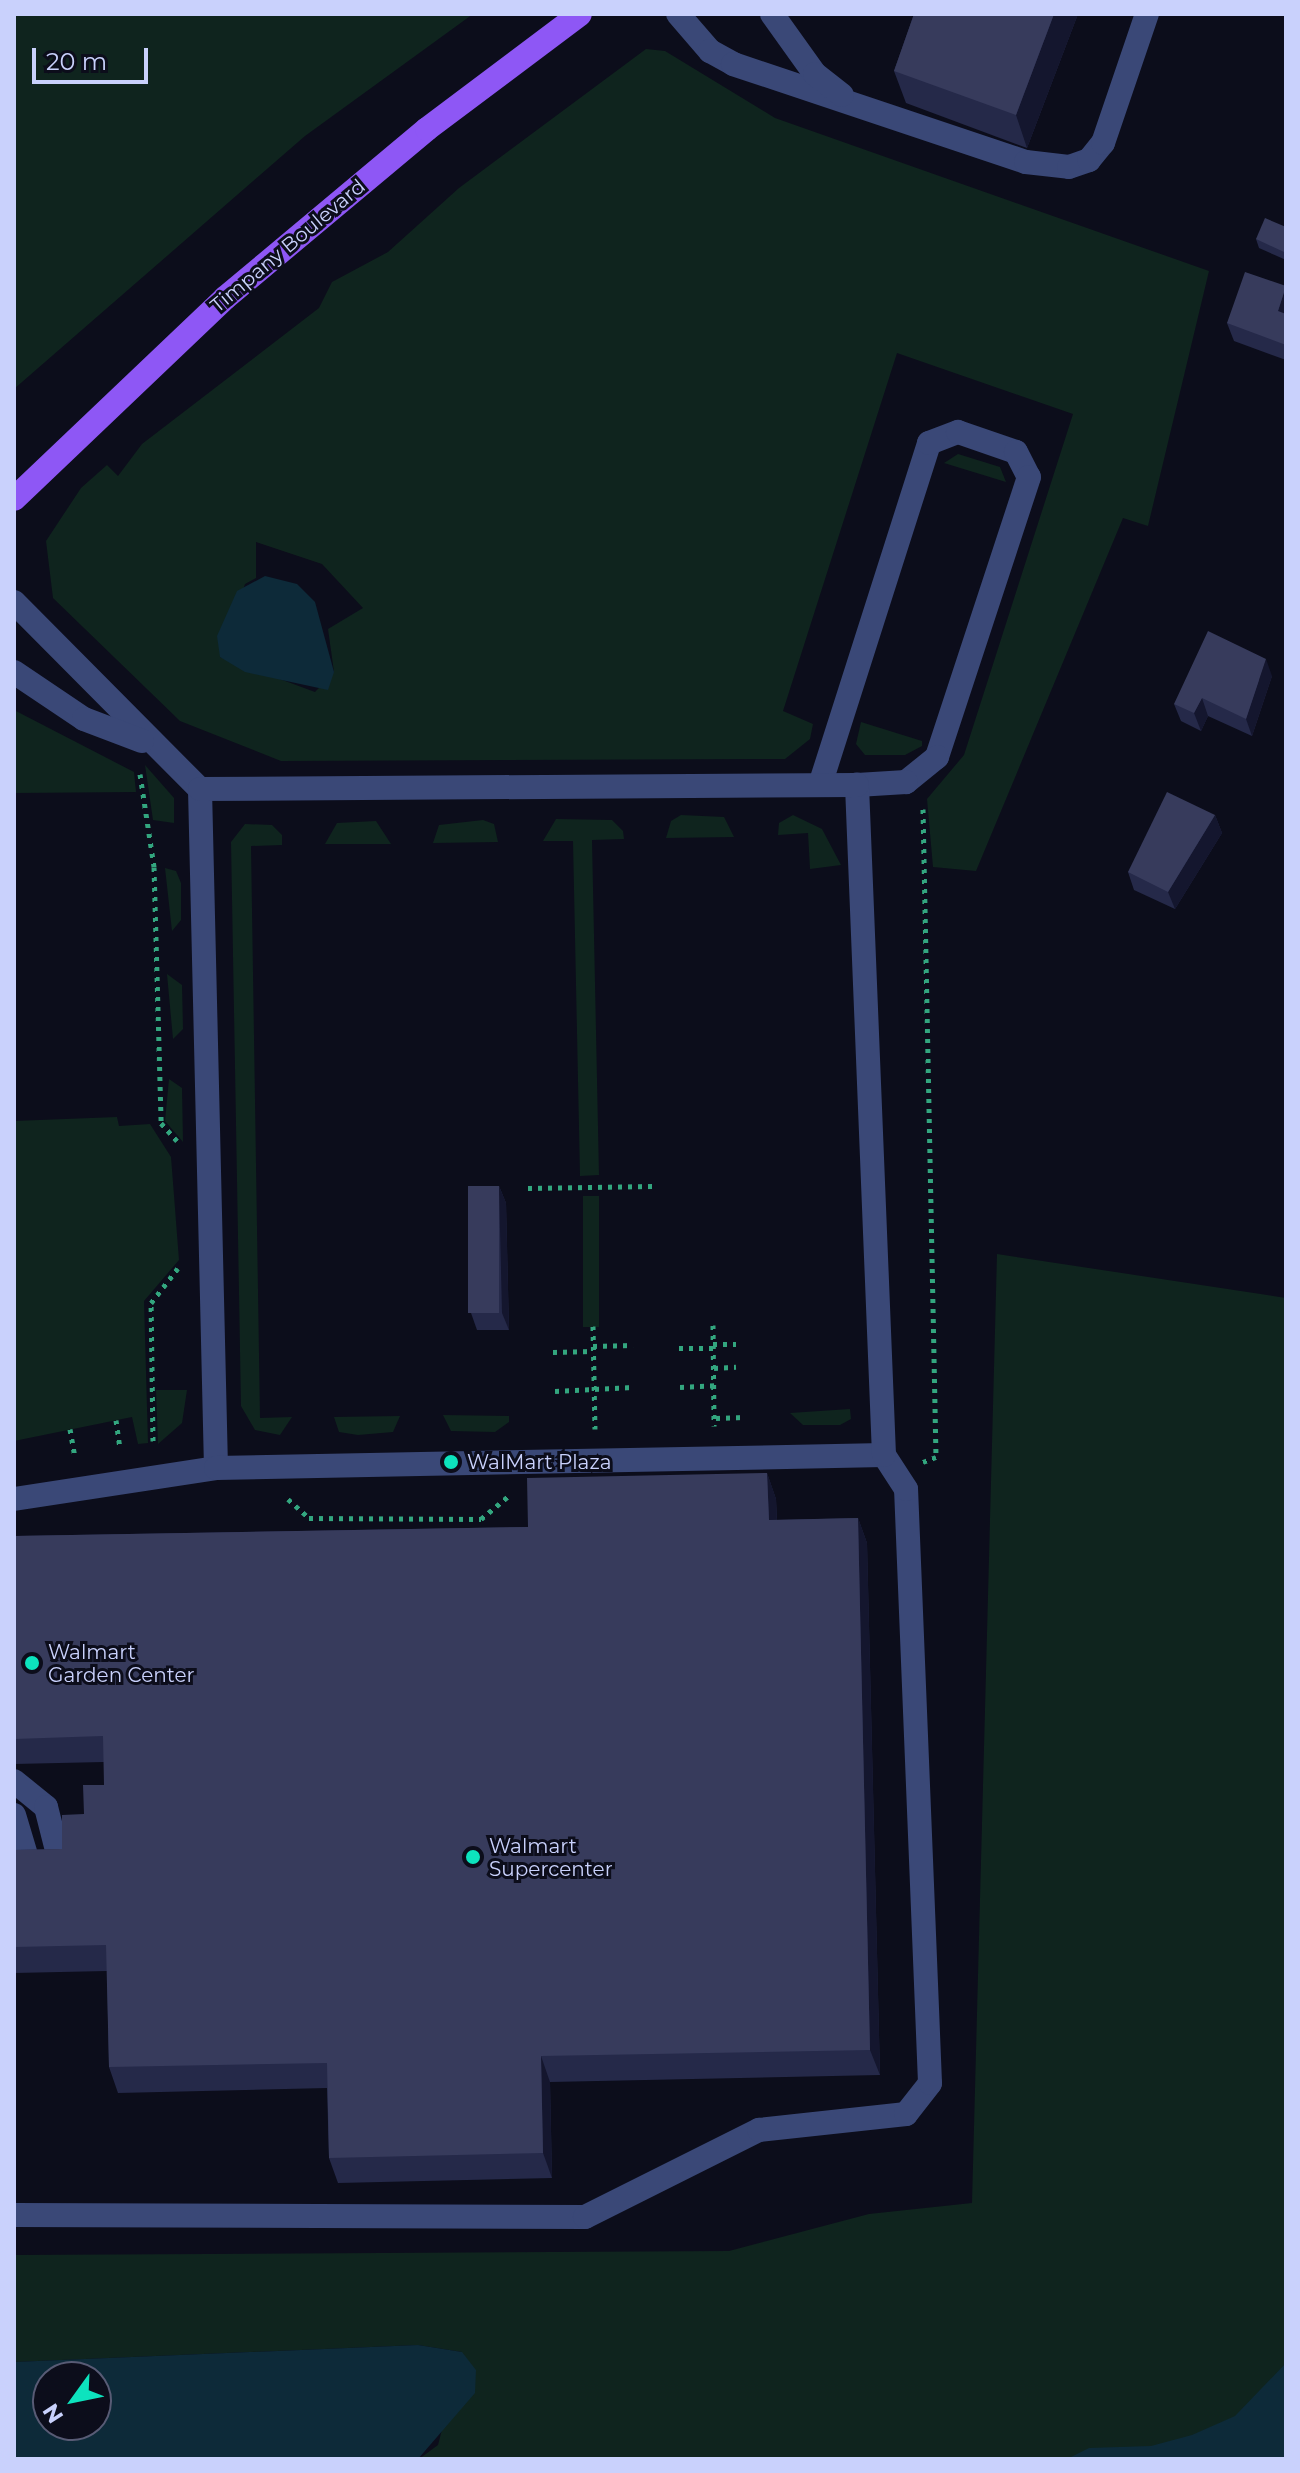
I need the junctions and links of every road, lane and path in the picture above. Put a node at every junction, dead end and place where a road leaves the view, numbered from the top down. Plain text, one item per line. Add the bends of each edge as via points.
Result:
1 (580, 14) edge
2 (678, 14) edge
3 (772, 14) edge
4 (1147, 14) edge
5 (858, 105) junction
6 (14, 499) edge
7 (14, 602) edge
8 (14, 672) edge
9 (148, 742) junction
10 (126, 763) dead end
11 (820, 785) junction
12 (857, 785) junction
13 (200, 789) junction
14 (922, 802) dead end
15 (180, 1159) dead end
16 (653, 1186) dead end
17 (528, 1188) dead end
18 (183, 1262) dead end
19 (713, 1325) dead end
20 (593, 1326) dead end
21 (736, 1344) dead end
22 (633, 1345) dead end
23 (713, 1346) junction
24 (593, 1348) junction
25 (679, 1348) dead end
26 (553, 1352) dead end
27 (736, 1367) dead end
28 (714, 1368) junction
29 (715, 1385) junction
30 (633, 1387) dead end
31 (680, 1387) dead end
32 (594, 1389) junction
33 (555, 1391) dead end
34 (745, 1417) dead end
35 (716, 1418) junction
36 (116, 1420) dead end
37 (716, 1426) dead end
38 (70, 1429) dead end
39 (595, 1430) dead end
40 (153, 1441) dead end
41 (120, 1447) dead end
42 (884, 1455) junction
43 (75, 1457) dead end
44 (923, 1463) dead end
45 (216, 1468) junction
46 (519, 1494) dead end
47 (14, 1499) edge
48 (271, 1499) dead end
49 (14, 1781) edge
50 (14, 1815) edge
51 (63, 1874) edge
52 (32, 1875) edge
53 (14, 2215) edge

1 - 6 main road, Timpany Boulevard via 427,129 225,298
2 - 5 lane via 710,51 733,64
3 - 5 lane via 815,74
4 - 5 lane via 1103,143 1089,160 1069,167 1026,162
7 - 9 lane
8 - 9 lane via 84,719
9 - 13 lane
10 - 15 path via 140,770 154,867 161,1123 179,1144
11 - 12 lane
11 - 12 lane via 929,443 958,432 1016,452 1029,477 937,757 906,782
11 - 13 lane
12 - 42 lane
13 - 45 lane
14 - 44 path via 936,1457
16 - 17 path
18 - 40 path via 151,1303
19 - 23 path
20 - 24 path
21 - 23 path
22 - 24 path
23 - 25 path
23 - 28 path
24 - 26 path
24 - 32 path
27 - 28 path
28 - 29 path
29 - 31 path
29 - 35 path
30 - 32 path
32 - 33 path
32 - 39 path
34 - 35 path
35 - 37 path
36 - 41 path
38 - 43 path
42 - 45 lane
42 - 53 lane via 906,1489 932,2069 919,2106 892,2119 759,2130 585,2217
45 - 47 lane
46 - 48 path via 505,1496 481,1519 309,1518 287,1498
49 - 51 lane via 46,1807
50 - 52 lane

